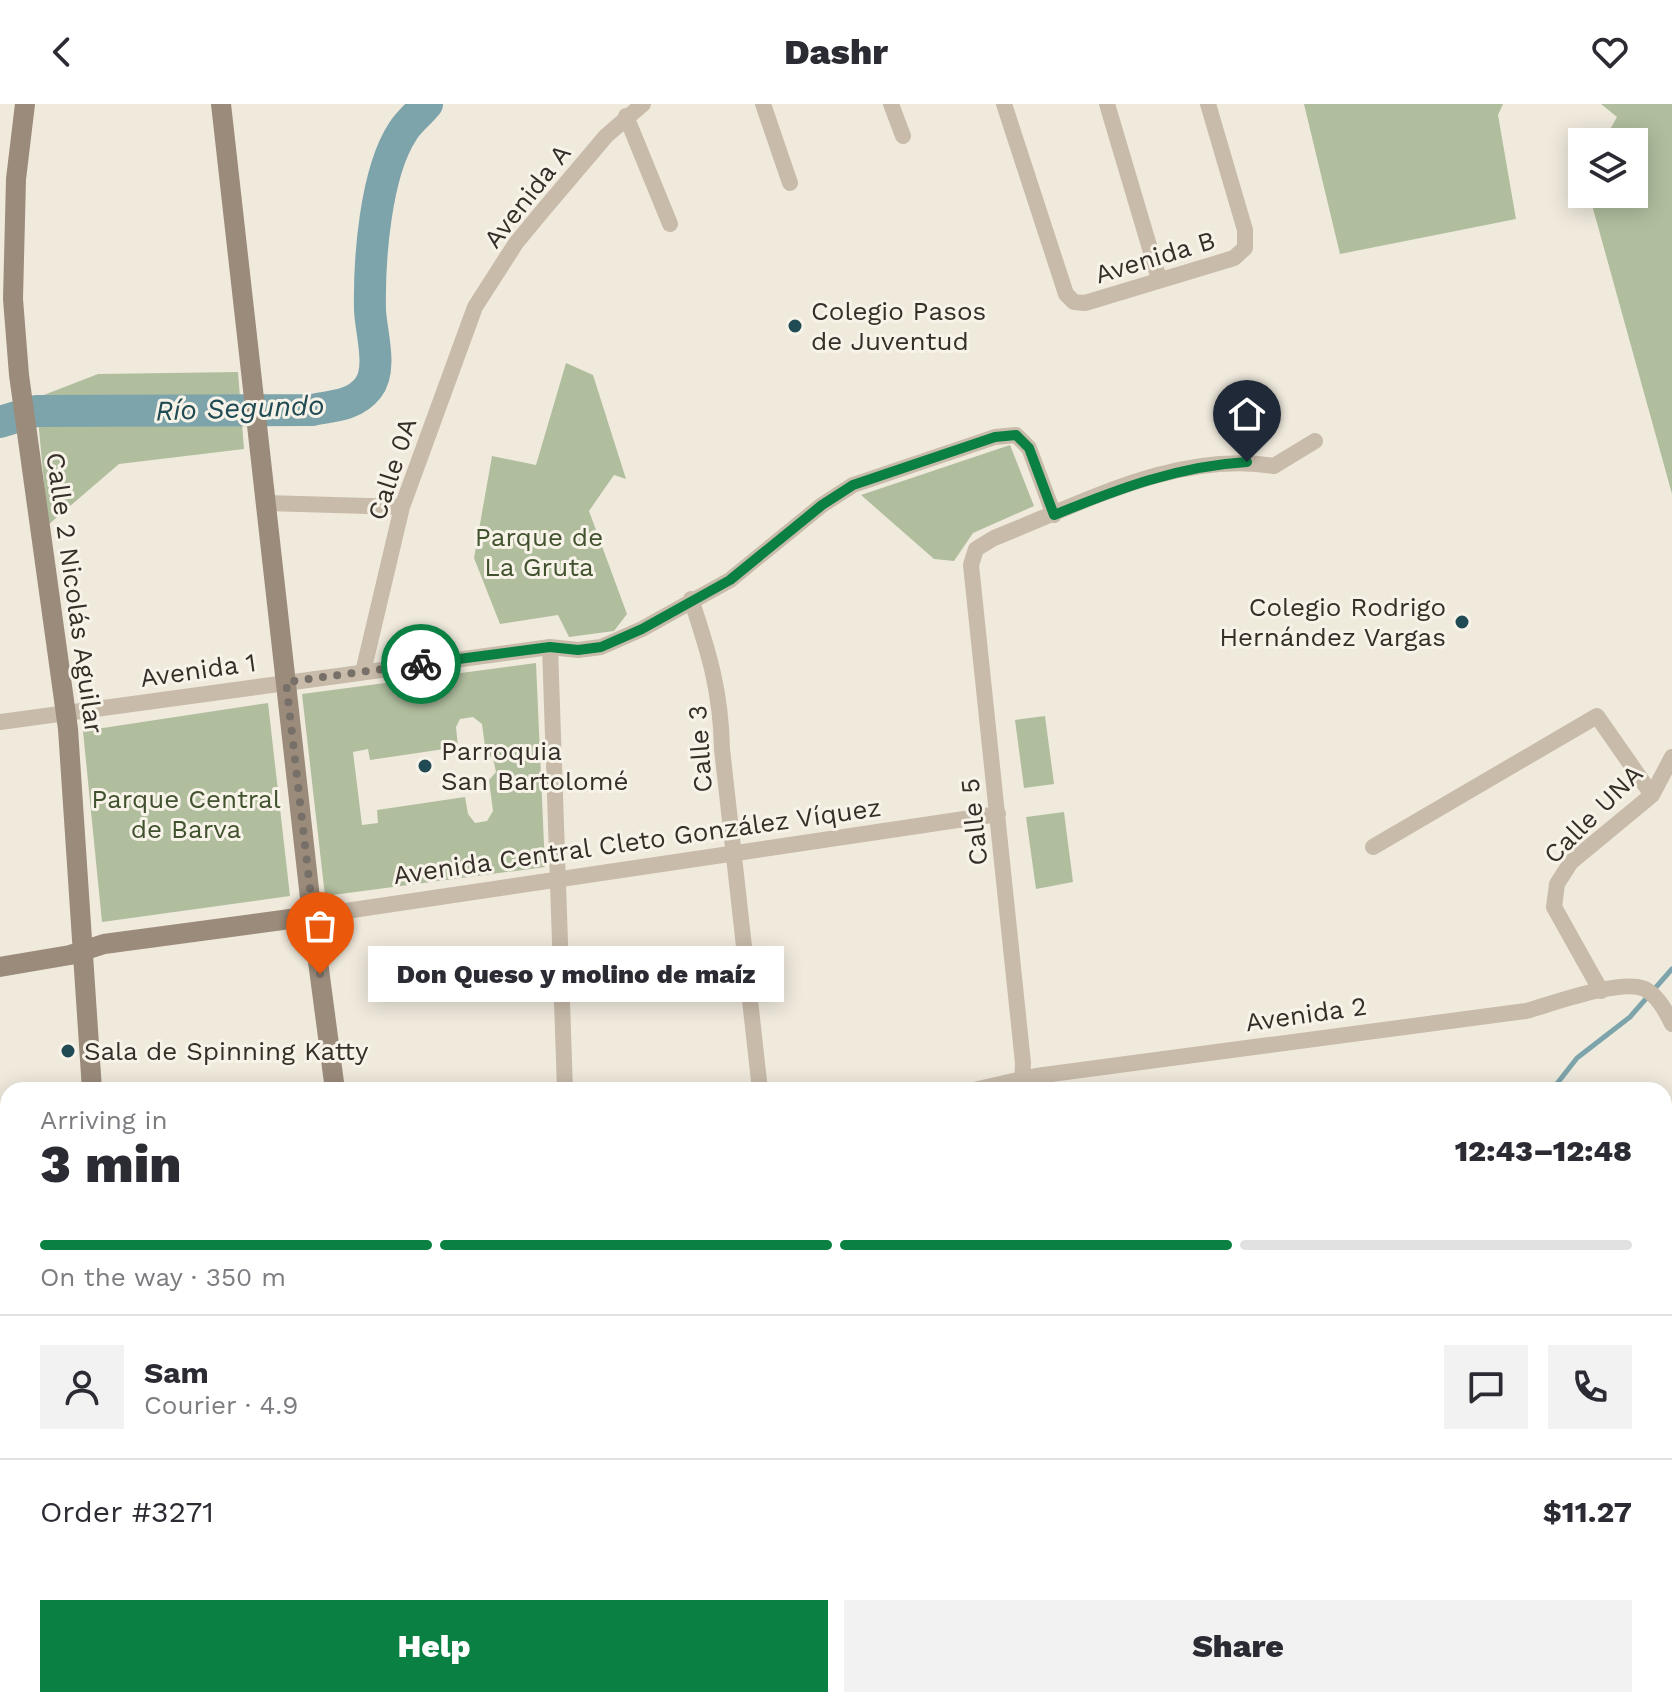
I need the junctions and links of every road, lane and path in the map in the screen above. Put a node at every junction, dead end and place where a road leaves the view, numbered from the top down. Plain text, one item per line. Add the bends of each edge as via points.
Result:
1 (25, 104) edge
2 (221, 104) edge
3 (643, 104) edge
4 (763, 104) edge
5 (891, 104) edge
6 (1004, 104) edge
7 (1107, 104) edge
8 (1208, 104) edge
9 (626, 116) junction
10 (903, 136) dead end
11 (790, 183) dead end
12 (670, 224) dead end
13 (1159, 279) junction
14 (489, 289) joint
15 (7, 302) edge
16 (1315, 441) dead end
17 (266, 503) junction
18 (402, 507) junction
19 (1054, 515) junction
20 (691, 599) junction
21 (550, 647) junction
22 (363, 672) junction
23 (286, 682) junction
24 (65, 713) junction
25 (0, 722) edge
26 (1672, 757) edge
27 (1652, 795) junction
28 (998, 814) junction
29 (1373, 847) dead end
30 (733, 854) junction
31 (555, 878) junction
32 (312, 916) junction
33 (83, 952) junction
34 (0, 967) edge
35 (1601, 991) junction
36 (1668, 1015) edge
37 (91, 1082) edge
38 (334, 1082) edge
39 (565, 1082) edge
40 (759, 1082) edge
41 (1022, 1082) edge
42 (1028, 1082) edge

1 - 15 main road, Calle 2 Nicolás Aguilar
2 - 17 main road
3 - 9 street, Avenida A
4 - 11 street
5 - 10 street
6 - 13 street, Avenida B via 1066,294 1085,303
7 - 13 street
8 - 13 street, Avenida B via 1245,230 1245,248 1234,258
9 - 12 street
9 - 14 street, Avenida A via 516,243
14 - 18 street, Calle 0A via 475,307
15 - 24 main road, Calle 2 Nicolás Aguilar
16 - 19 street via 1274,466 1201,465 1127,485
17 - 18 street
17 - 23 main road
18 - 22 street, Calle 0A
19 - 20 street, Avenida 1 via 1029,448 1016,435 995,437 853,485 730,580
19 - 28 street, Calle 5 via 994,538 976,549 971,565
20 - 21 street, Avenida 1 via 601,647
20 - 30 street, Calle 3 via 721,702
21 - 22 street, Avenida 1
21 - 31 street
22 - 23 street, Avenida 1
23 - 24 street, Avenida 1
23 - 32 main road
24 - 25 street, Avenida 1
24 - 33 main road, Calle 2 Nicolás Aguilar
26 - 27 street, Calle UNA
27 - 29 street via 1597,716
27 - 35 street, Calle UNA via 1571,862 1557,884 1554,907
28 - 30 street, Avenida Central Cleto González Víquez
28 - 41 street, Calle 5
30 - 31 street, Avenida Central Cleto González Víquez
30 - 40 street, Calle 3
31 - 32 street, Avenida Central Cleto González Víquez
31 - 39 street
32 - 33 main road, Avenida Central Cleto González Víquez via 104,944
32 - 38 main road
33 - 34 main road, Avenida Central Cleto González Víquez
33 - 37 main road, Calle 2 Nicolás Aguilar
35 - 36 street, Avenida 2 via 1645,989
35 - 42 street, Avenida 2 via 1526,1011 1036,1076

